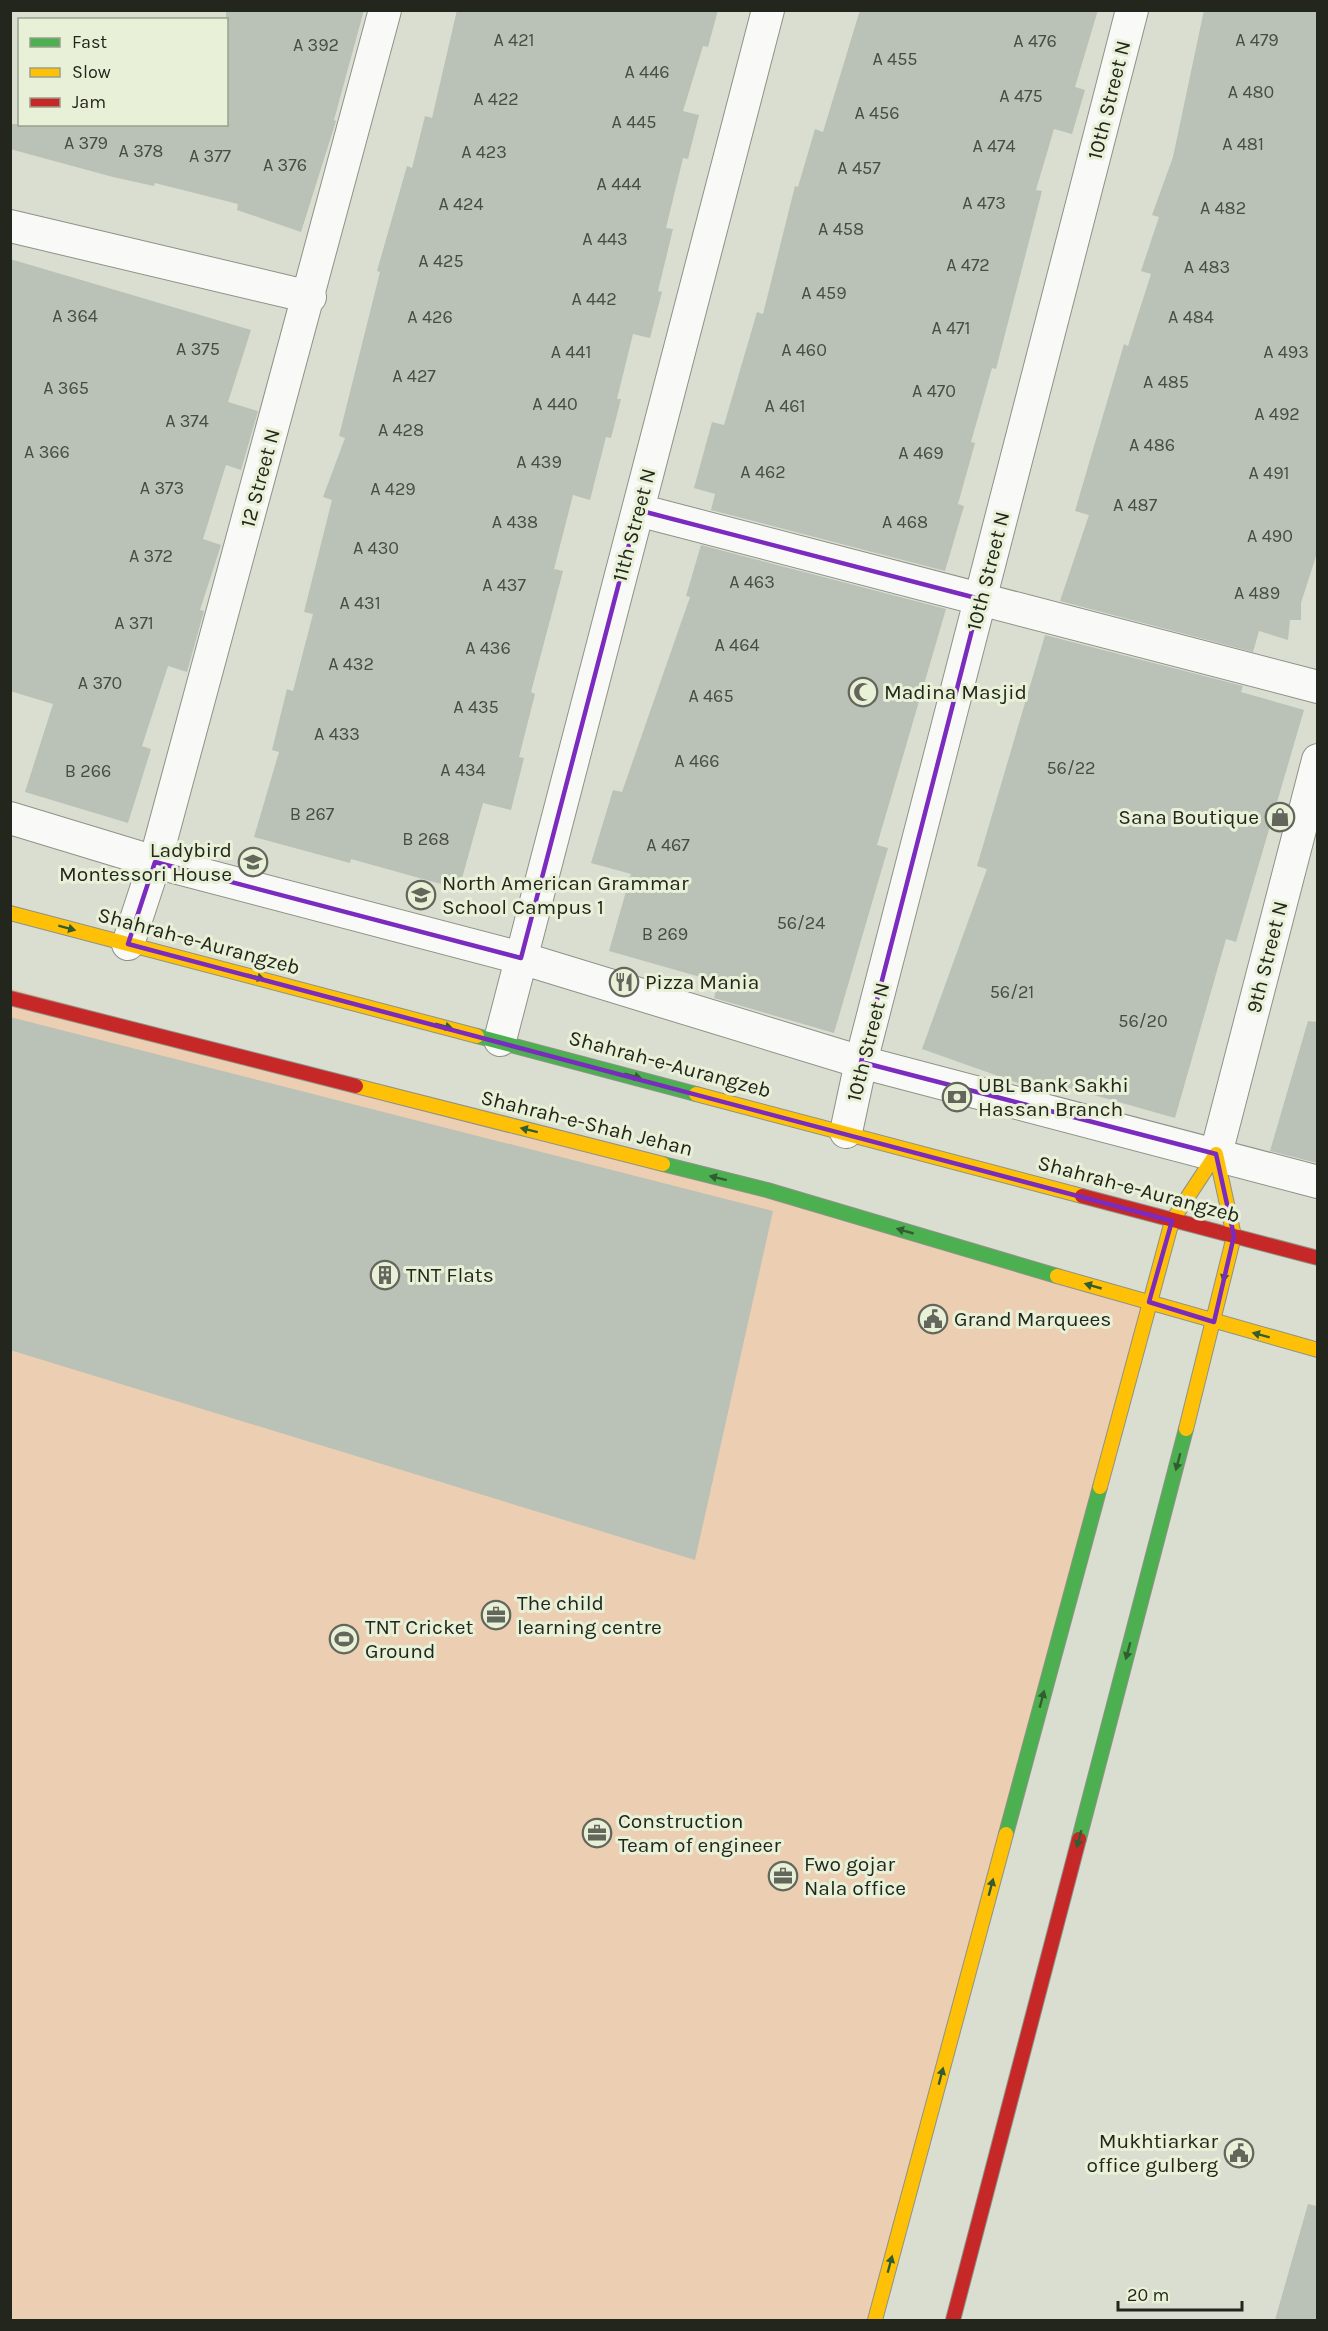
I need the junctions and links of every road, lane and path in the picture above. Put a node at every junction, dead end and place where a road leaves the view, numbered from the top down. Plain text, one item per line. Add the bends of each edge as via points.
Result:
1 (386, 10) edge
2 (768, 10) edge
3 (1132, 10) edge
4 (10, 226) edge
5 (310, 297) junction
6 (638, 510) junction
7 (980, 599) junction
8 (1317, 687) edge
9 (1317, 760) edge
10 (10, 818) edge
11 (155, 862) junction
12 (10, 913) edge
13 (128, 944) junction
14 (521, 958) junction
15 (10, 998) edge
16 (500, 1040) junction
17 (861, 1062) junction
18 (846, 1132) junction
19 (1216, 1154) junction
20 (1317, 1182) edge
21 (1172, 1221) junction
22 (1234, 1236) junction
23 (1317, 1258) edge
24 (1149, 1302) junction
25 (1214, 1322) junction
26 (1317, 1350) edge
27 (875, 2320) edge
28 (953, 2320) edge

1 - 5 street, 12 Street N
2 - 6 street, 11th Street N
3 - 7 street, 10th Street N
4 - 5 street
5 - 11 street, 12 Street N
6 - 7 street
6 - 14 street, 11th Street N
7 - 8 street
7 - 17 street, 10th Street N
9 - 19 street, 9th Street N
10 - 11 street
11 - 13 street, 12 Street N
11 - 14 street
12 -> 13 main road, Shahrah-e-Aurangzeb
13 -> 16 main road, Shahrah-e-Aurangzeb
14 - 16 street, 11th Street N
14 - 17 street
24 -> 15 main road, Shahrah-e-Shah Jehan via 767,1191
16 -> 18 main road, Shahrah-e-Aurangzeb
17 - 18 street, 10th Street N
17 - 19 street
18 - 21 main road, Shahrah-e-Aurangzeb
19 - 20 street
19 - 21 main road
19 - 22 main road
21 - 22 main road, Shahrah-e-Aurangzeb
21 - 24 main road
22 - 23 main road, Shahrah-e-Aurangzeb
22 -> 25 main road
24 - 25 main road
27 -> 24 main road
26 -> 25 main road
25 -> 28 main road

